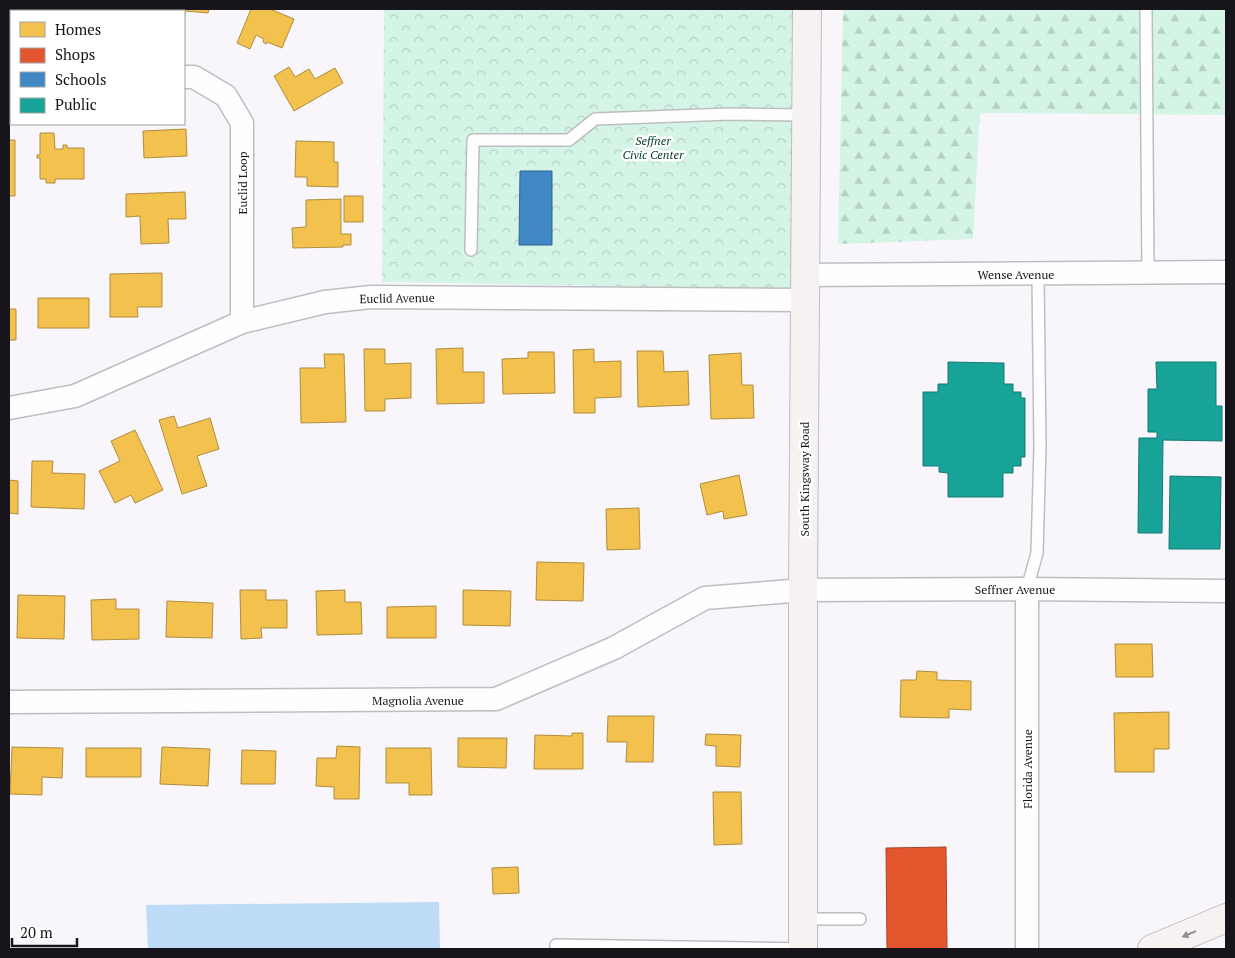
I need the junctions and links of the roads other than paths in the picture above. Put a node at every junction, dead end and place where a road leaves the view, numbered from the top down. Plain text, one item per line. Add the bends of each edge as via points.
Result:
1 (807, 9) edge
2 (1146, 9) edge
3 (185, 77) edge
4 (806, 116) junction
5 (471, 250) dead end
6 (1226, 272) edge
7 (1148, 273) junction
8 (1038, 274) junction
9 (1226, 286) edge
10 (805, 287) junction
11 (242, 322) junction
12 (9, 408) edge
13 (1027, 589) junction
14 (803, 590) junction
15 (1226, 591) edge
16 (9, 702) edge
17 (1226, 918) edge
18 (803, 919) junction
19 (860, 919) dead end
20 (737, 948) edge
21 (556, 949) edge
22 (803, 949) edge
23 (1027, 949) edge
24 (1152, 949) edge

1 - 4 street, South Kingsway Road
2 - 7 lane
3 - 11 street, Euclid Loop via 194,77 226,96 242,123
4 - 5 lane via 730,114 595,119 569,140 473,140
4 - 10 street, South Kingsway Road
6 - 7 street, Wense Avenue
6 - 9 lane
7 - 8 street, Wense Avenue
8 - 10 street, Wense Avenue
8 - 13 lane via 1040,457 1037,552
10 - 11 street, Euclid Avenue via 371,297 325,302
10 - 14 street, South Kingsway Road
11 - 12 street, Euclid Avenue via 75,396
13 - 14 street, Seffner Avenue
13 - 15 street, Seffner Avenue
13 - 23 street, Florida Avenue
14 - 16 street, Magnolia Avenue via 705,598 614,648 496,699
14 - 18 street, South Kingsway Road
17 -> 24 street
18 - 19 lane
18 - 22 street, South Kingsway Road
20 - 21 lane via 556,945
20 - 22 lane

